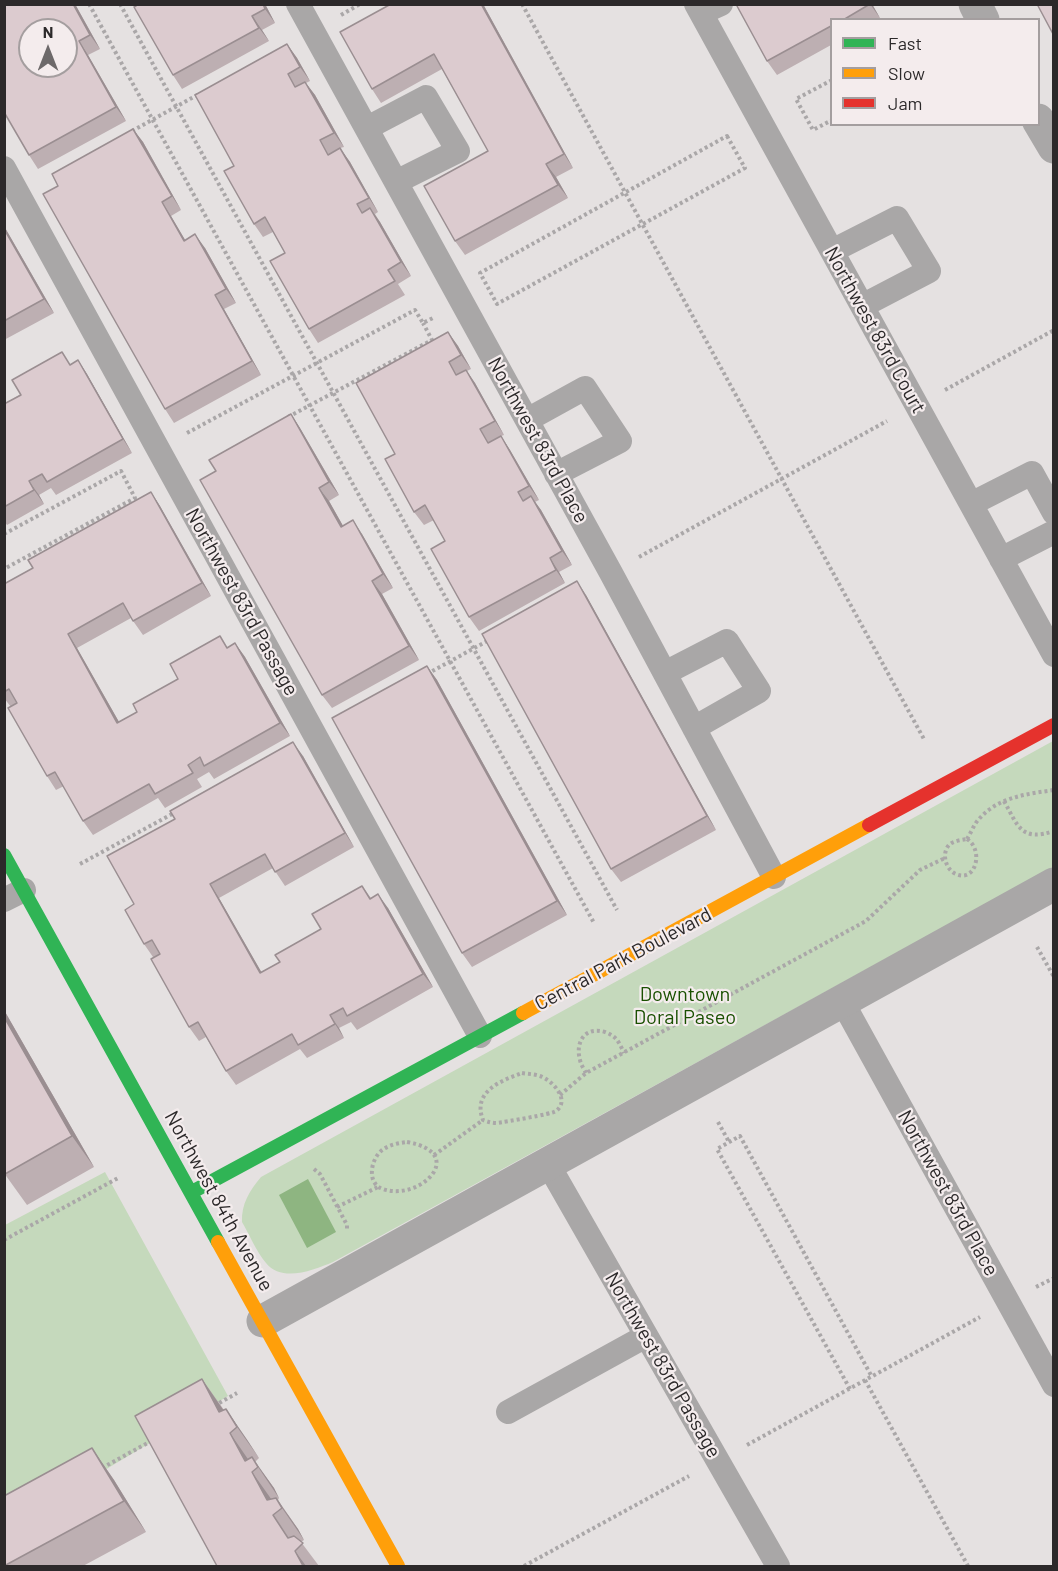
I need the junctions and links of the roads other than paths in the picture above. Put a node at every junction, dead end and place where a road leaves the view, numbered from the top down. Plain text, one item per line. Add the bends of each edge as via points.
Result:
1 (298, 4) edge
2 (706, 8) edge
3 (1040, 124) edge
4 (366, 128) junction
5 (1053, 147) edge
6 (4, 168) edge
7 (396, 182) junction
8 (832, 251) junction
9 (862, 306) junction
10 (527, 420) junction
11 (556, 474) junction
12 (971, 504) junction
13 (1053, 513) edge
14 (1053, 532) edge
15 (1001, 559) junction
16 (1053, 655) edge
17 (665, 674) junction
18 (1053, 725) edge
19 (694, 728) junction
20 (4, 855) edge
21 (774, 877) junction
22 (1053, 884) edge
23 (14, 895) edge
24 (842, 1001) junction
25 (480, 1036) junction
26 (548, 1164) junction
27 (192, 1192) junction
28 (263, 1321) junction
29 (646, 1336) junction
30 (1053, 1385) edge
31 (508, 1412) dead end
32 (398, 1566) edge
33 (778, 1566) edge

1 - 4 lane, Northwest 83rd Place
2 - 8 lane, Northwest 83rd Court
3 - 5 street
4 - 7 lane, Northwest 83rd Place
4 - 7 lane via 426,98 458,151
6 - 25 lane, Northwest 83rd Passage
7 - 10 lane, Northwest 83rd Place
8 - 9 lane, Northwest 83rd Court
8 - 9 lane via 897,218 929,271
9 - 12 lane, Northwest 83rd Court
10 - 11 lane, Northwest 83rd Place
10 - 11 lane via 585,388 620,441
11 - 17 lane, Northwest 83rd Place
12 - 13 lane via 1032,473
12 - 15 lane, Northwest 83rd Court
14 - 15 lane
15 - 16 lane, Northwest 83rd Court
17 - 19 lane, Northwest 83rd Place
17 - 19 lane via 727,641 759,691
18 - 21 street, Central Park Boulevard
19 - 21 lane, Northwest 83rd Place
20 - 23 street, Northwest 84th Avenue
21 - 25 street, Central Park Boulevard
22 - 24 street
23 - 27 street, Northwest 84th Avenue
24 - 26 street
24 - 30 lane, Northwest 83rd Place
25 - 27 street, Central Park Boulevard
26 - 28 street
26 - 29 lane, Northwest 83rd Passage
27 - 28 street, Northwest 84th Avenue
28 - 32 street, Northwest 84th Avenue
29 - 31 lane
29 - 33 lane, Northwest 83rd Passage

